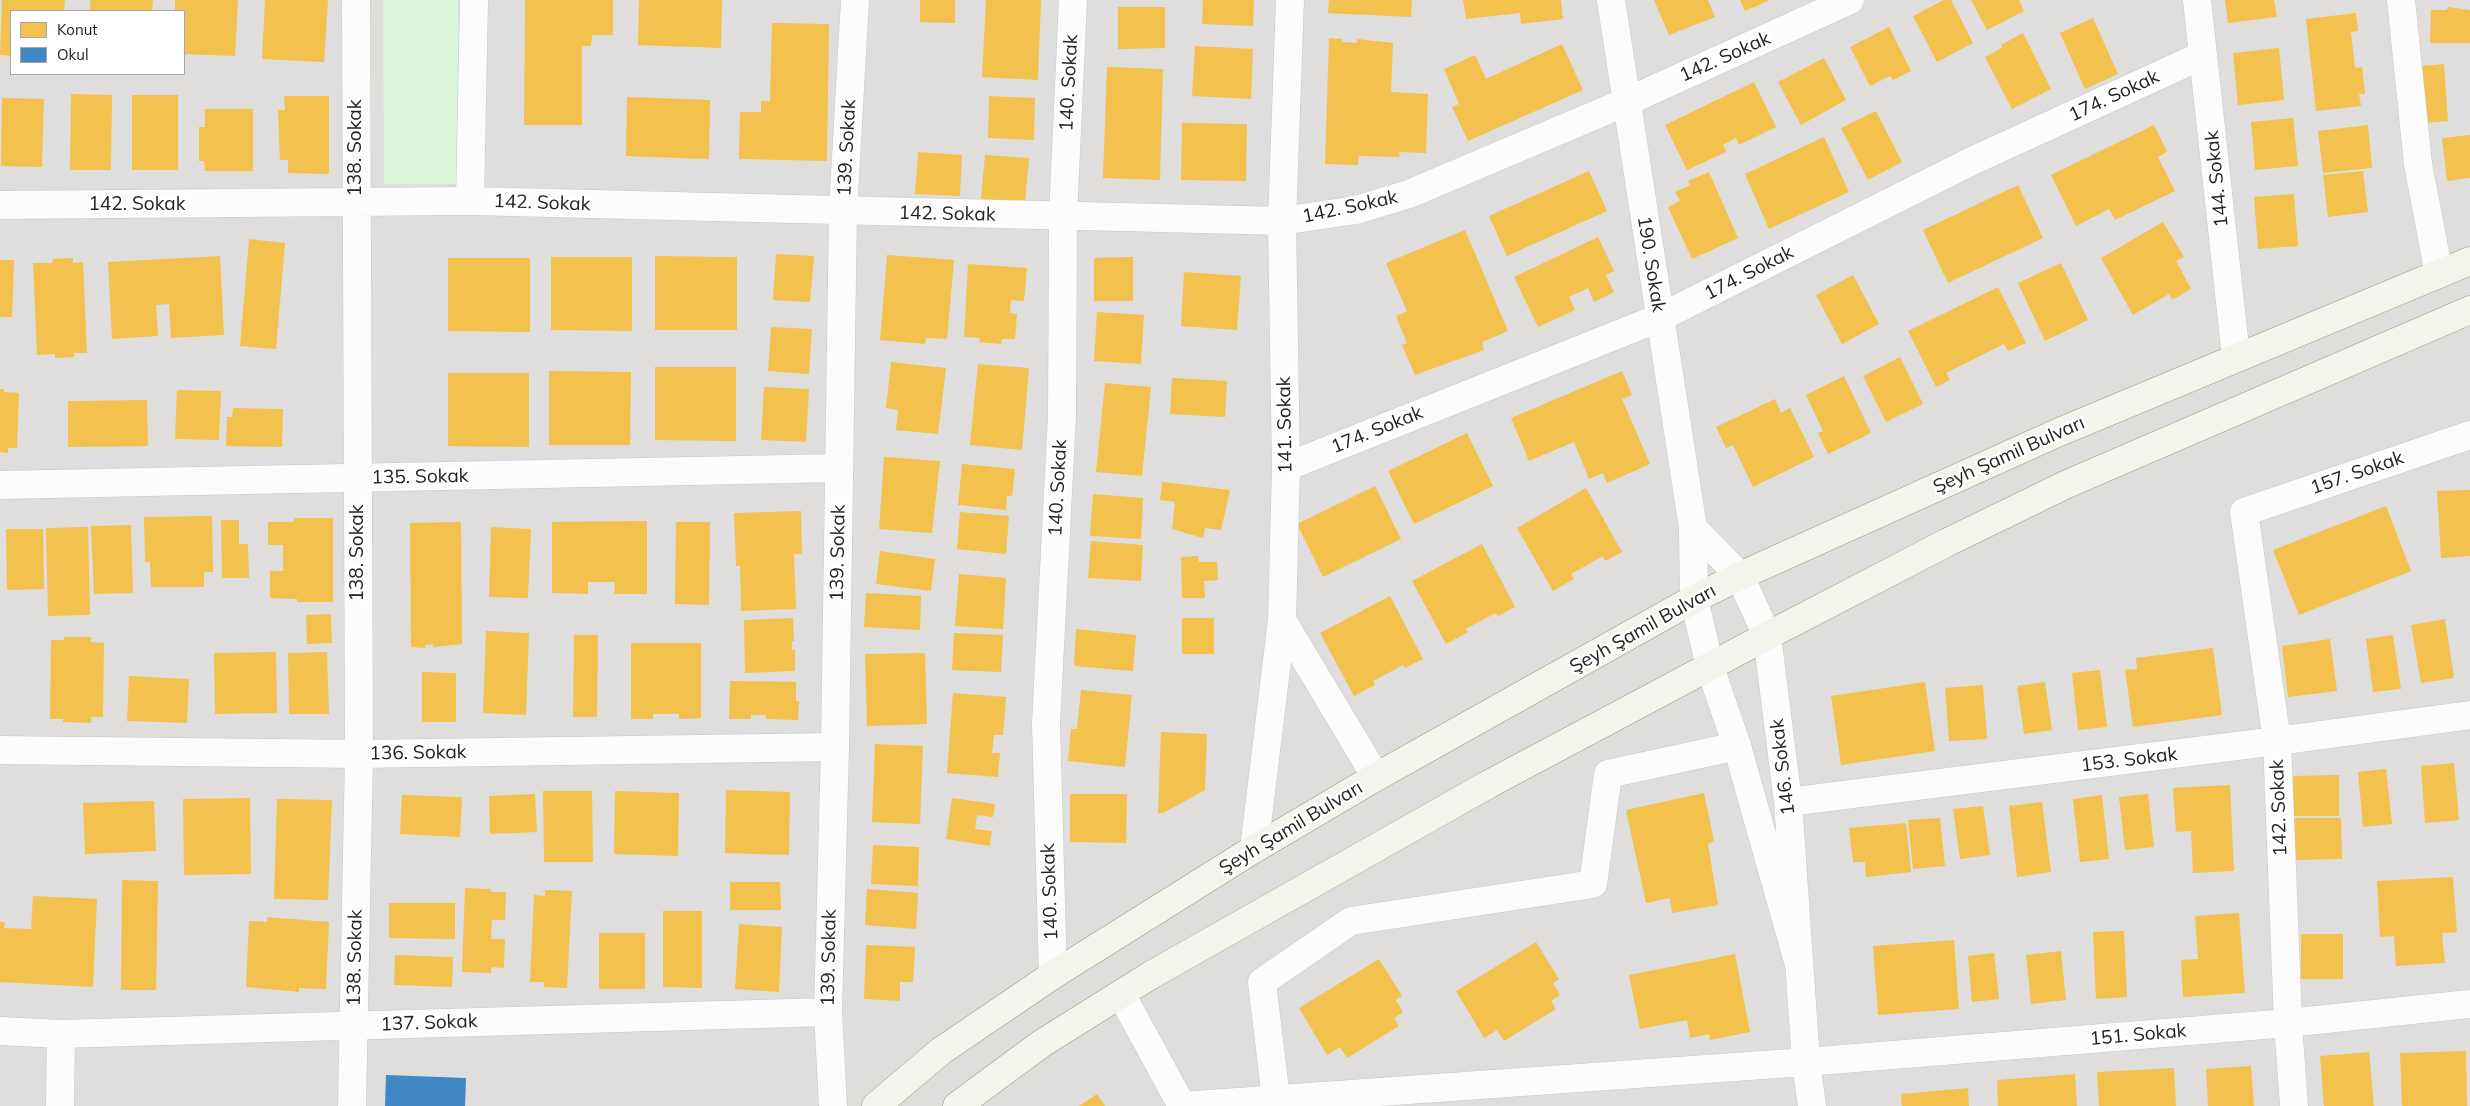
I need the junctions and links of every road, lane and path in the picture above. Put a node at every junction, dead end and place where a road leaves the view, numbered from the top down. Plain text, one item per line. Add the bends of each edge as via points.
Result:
1 (356, 0) edge
2 (474, 0) edge
3 (855, 0) edge
4 (1073, 0) edge
5 (1290, 0) edge
6 (1611, 0) edge
7 (1850, 0) edge
8 (2197, 0) edge
9 (2401, 0) edge
10 (2203, 54) junction
11 (1626, 102) junction
12 (470, 201) junction
13 (355, 202) junction
14 (0, 205) edge
15 (843, 211) junction
16 (1063, 216) junction
17 (1282, 221) junction
18 (2470, 262) edge
19 (2439, 274) junction
20 (2470, 310) edge
21 (1659, 318) junction
22 (2236, 357) junction
23 (2470, 435) edge
24 (1286, 467) junction
25 (840, 468) junction
26 (357, 478) junction
27 (0, 485) edge
28 (2244, 512) joint
29 (1692, 528) junction
30 (1740, 576) junction
31 (1694, 599) junction
32 (1282, 620) junction
33 (1767, 636) junction
34 (1710, 667) junction
35 (2470, 714) edge
36 (2277, 741) junction
37 (1737, 746) junction
38 (835, 747) junction
39 (0, 750) edge
40 (358, 754) junction
41 (1376, 776) junction
42 (1788, 802) junction
43 (1254, 849) junction
44 (1799, 965) junction
45 (1053, 975) junction
46 (1121, 994) junction
47 (2470, 1004) edge
48 (828, 1012) junction
49 (2288, 1023) junction
50 (354, 1025) junction
51 (0, 1031) edge
52 (61, 1034) junction
53 (1806, 1062) junction
54 (1276, 1099) junction
55 (60, 1106) edge
56 (352, 1106) edge
57 (833, 1106) edge
58 (876, 1106) edge
59 (957, 1106) edge
60 (1181, 1106) edge
61 (1812, 1106) edge
62 (2294, 1106) edge

1 - 13 street, 138. Sokak
2 - 12 street
3 - 15 street, 139. Sokak
4 - 16 street, 140. Sokak
5 - 17 street, 141. Sokak
6 - 11 street, 190. Sokak
7 - 11 street, 142. Sokak
8 - 10 street, 144. Sokak
9 - 19 street via 2418,164
10 - 21 street, 174. Sokak via 1972,161
10 - 22 street, 144. Sokak
11 - 17 street, 142. Sokak via 1409,194 1356,210
11 - 21 street, 190. Sokak
12 - 13 street, 142. Sokak
12 - 15 street, 142. Sokak
13 - 14 street, 142. Sokak
13 - 26 street, 138. Sokak
15 - 16 street, 142. Sokak
15 - 25 street, 139. Sokak
16 - 17 street, 142. Sokak
16 - 45 street, 140. Sokak via 1062,416 1046,723
17 - 24 street, 141. Sokak
18 - 19 main road, Şeyh Şamil Bulvarı
19 - 22 main road, Şeyh Şamil Bulvarı
20 - 33 main road via 2065,485
21 - 24 street, 174. Sokak
21 - 29 street, 190. Sokak
22 - 30 main road, Şeyh Şamil Bulvarı via 2057,433
23 - 28 street, 157. Sokak
24 - 32 street, 141. Sokak
25 - 26 street, 135. Sokak
25 - 38 street, 139. Sokak
26 - 27 street, 135. Sokak
26 - 40 street, 138. Sokak
28 - 36 street, 142. Sokak
29 - 30 street
29 - 31 street, 190. Sokak
30 - 31 main road, Şeyh Şamil Bulvarı
30 - 33 street, 146. Sokak
31 - 34 street, 146. Sokak
31 - 41 main road, Şeyh Şamil Bulvarı
32 - 41 street
32 - 43 street, 141. Sokak
33 - 34 main road
33 - 42 street, 146. Sokak
34 - 37 street, 146. Sokak
34 - 46 main road via 1481,788
35 - 36 street, 153. Sokak
36 - 42 street, 153. Sokak
36 - 49 street, 142. Sokak
37 - 44 street, 146. Sokak
37 - 54 street via 1608,774 1593,884 1350,921 1262,982
38 - 40 street, 136. Sokak
38 - 48 street, 139. Sokak
39 - 40 street, 136. Sokak
40 - 50 street, 138. Sokak
41 - 43 main road, Şeyh Şamil Bulvarı
42 - 44 street, 146. Sokak
43 - 45 main road, Şeyh Şamil Bulvarı
44 - 53 street, 146. Sokak
45 - 58 main road, Şeyh Şamil Bulvarı via 941,1051
46 - 59 main road via 1041,1044
46 - 60 street
47 - 49 street, 151. Sokak
48 - 50 street, 137. Sokak
48 - 57 street, 139. Sokak
49 - 53 street, 151. Sokak
49 - 62 street, 142. Sokak
50 - 52 street, 137. Sokak
50 - 56 street, 138. Sokak
51 - 52 street, 137. Sokak
52 - 55 street
53 - 54 street, 151. Sokak
53 - 61 street, 146. Sokak
54 - 60 street, 151. Sokak

